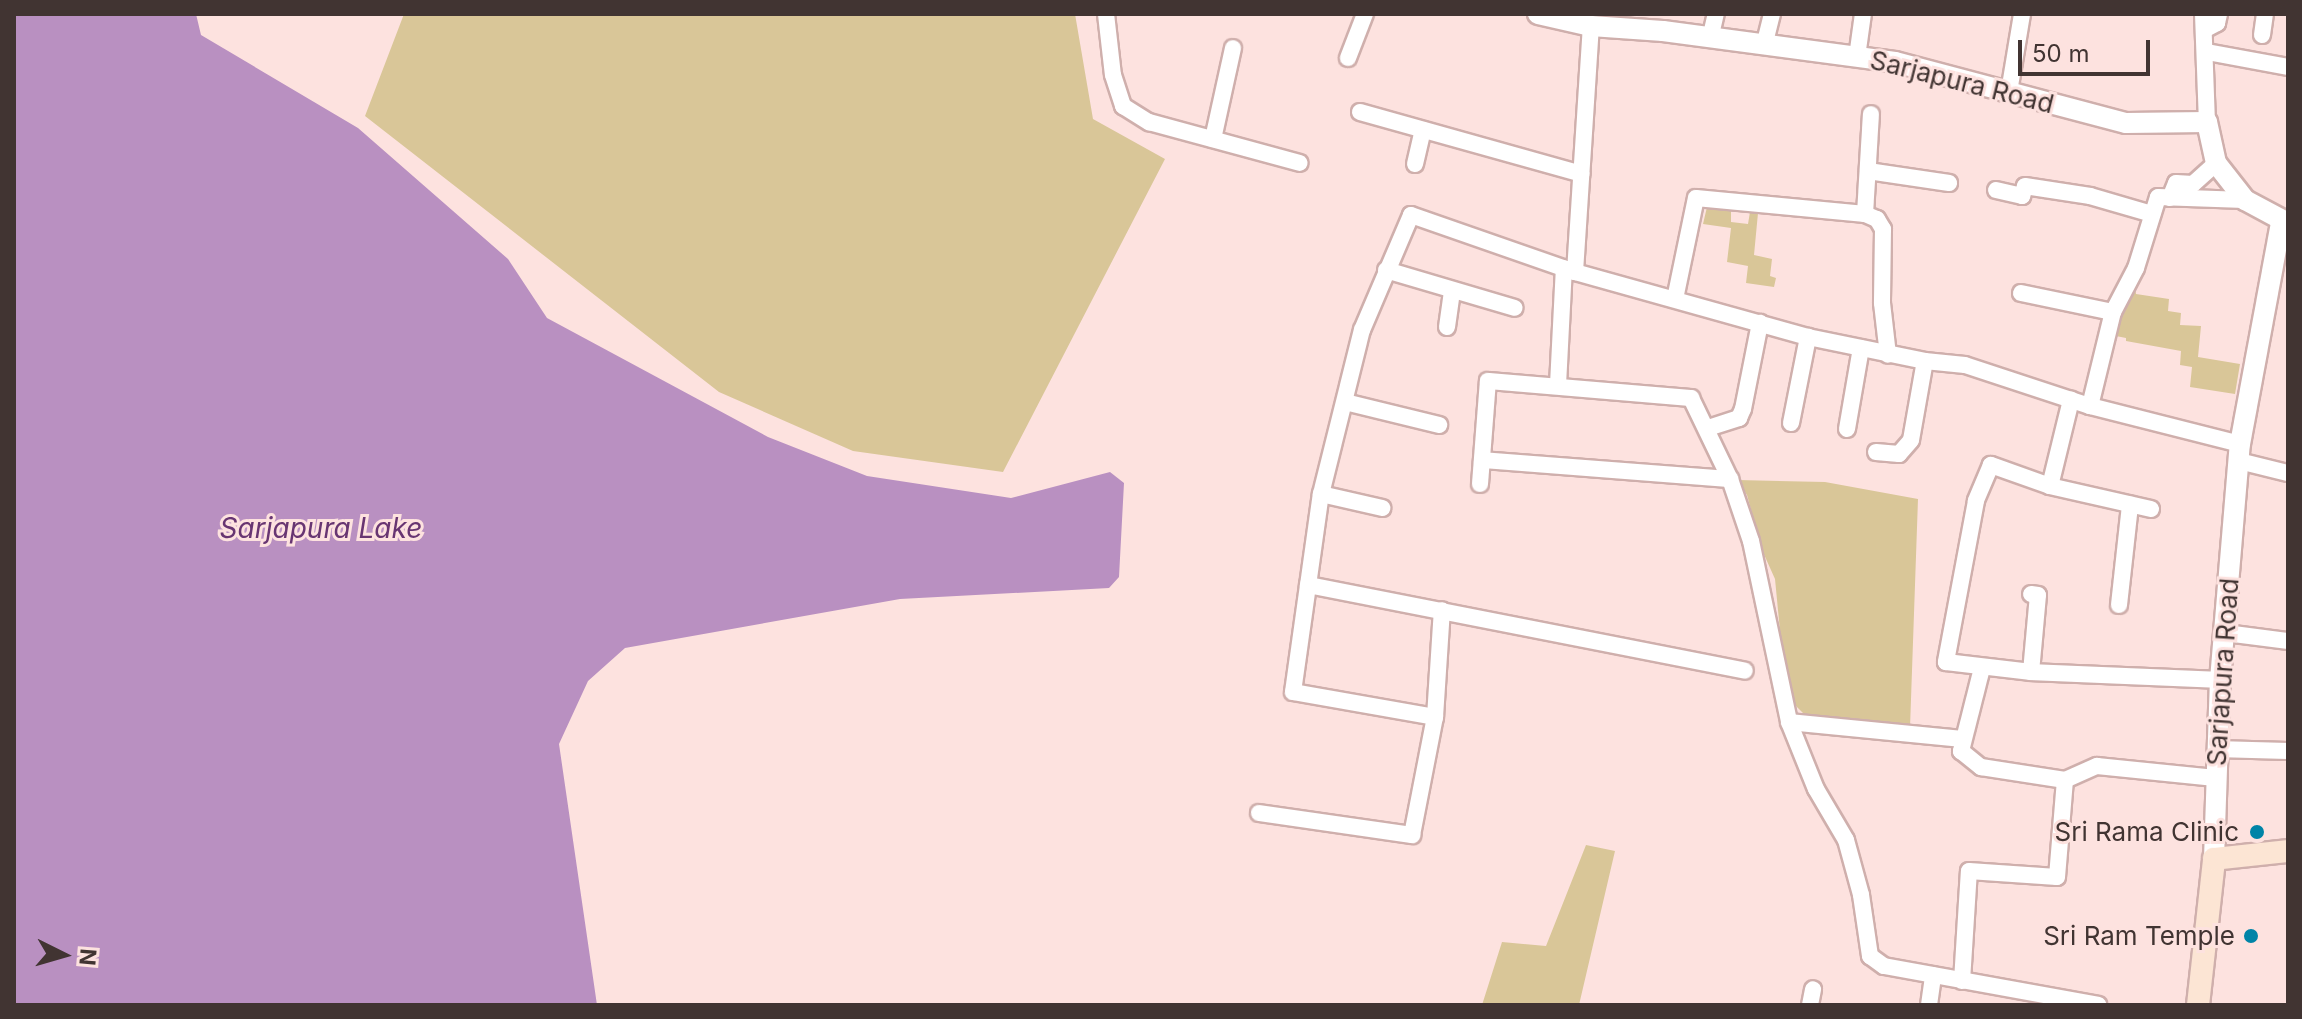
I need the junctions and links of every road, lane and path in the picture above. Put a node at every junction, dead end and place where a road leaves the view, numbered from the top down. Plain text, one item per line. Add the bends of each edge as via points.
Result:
1 (1106, 14) edge
2 (1365, 14) edge
3 (1538, 14) edge
4 (1716, 14) edge
5 (1772, 14) edge
6 (1863, 14) edge
7 (2022, 14) edge
8 (2219, 14) edge
9 (2265, 14) edge
10 (2204, 22) edge
11 (1599, 23) edge
12 (1665, 23) edge
13 (2262, 35) dead end
14 (1710, 39) junction
15 (1764, 46) junction
16 (1233, 48) dead end
17 (2207, 52) junction
18 (1857, 57) junction
19 (1348, 58) dead end
20 (2288, 67) edge
21 (2009, 92) junction
22 (1360, 112) dead end
23 (1871, 114) dead end
24 (2207, 122) junction
25 (1423, 130) junction
26 (1213, 139) junction
27 (1300, 163) dead end
28 (2216, 163) junction
29 (1415, 164) dead end
30 (1868, 171) junction
31 (1582, 174) junction
32 (1949, 183) dead end
33 (1996, 190) dead end
34 (2170, 198) junction
35 (2245, 200) junction
36 (1865, 214) junction
37 (2152, 214) junction
38 (2285, 222) edge
39 (1386, 270) junction
40 (1569, 270) junction
41 (1452, 290) junction
42 (2021, 293) dead end
43 (1675, 299) junction
44 (1515, 308) dead end
45 (2113, 312) junction
46 (1760, 323) junction
47 (1447, 327) dead end
48 (1808, 337) junction
49 (1861, 348) junction
50 (1888, 355) junction
51 (1925, 361) junction
52 (1558, 385) junction
53 (2071, 400) junction
54 (1345, 402) junction
55 (2090, 406) junction
56 (1791, 423) dead end
57 (1439, 425) dead end
58 (1708, 428) junction
59 (1847, 429) dead end
60 (1876, 452) dead end
61 (2239, 452) junction
62 (1482, 460) junction
63 (2288, 473) edge
64 (1730, 479) junction
65 (1480, 484) dead end
66 (2050, 486) junction
67 (1321, 494) junction
68 (2130, 505) junction
69 (1382, 508) dead end
70 (2151, 509) dead end
71 (1308, 585) junction
72 (2031, 594) dead end
73 (2119, 605) dead end
74 (1442, 610) junction
75 (2226, 633) junction
76 (2288, 641) edge
77 (1982, 668) junction
78 (1745, 671) dead end
79 (2031, 672) junction
80 (2220, 680) junction
81 (1435, 717) junction
82 (1789, 722) junction
83 (1962, 739) junction
84 (2216, 749) junction
85 (2288, 751) edge
86 (2215, 778) junction
87 (2065, 780) junction
88 (1259, 813) dead end
89 (2288, 851) edge
90 (2214, 859) junction
91 (1933, 975) junction
92 (1962, 981) junction
93 (1929, 1005) edge
94 (2098, 1005) edge
95 (2198, 1005) edge

1 - 26 street via 1113,75 1123,106 1149,122
2 - 19 street
3 - 11 street, Sarjapura Road
4 - 14 street
5 - 15 street
6 - 18 street
7 - 21 street
8 - 10 street via 2217,23
9 - 13 street
10 - 17 street
11 - 12 street, Sarjapura Road
11 - 31 street
12 - 14 street, Sarjapura Road
14 - 15 street, Sarjapura Road
15 - 18 street, Sarjapura Road
16 - 26 street
17 - 20 street
17 - 24 street
18 - 21 street, Sarjapura Road
21 - 24 street, Sarjapura Road via 2126,123
22 - 25 street
23 - 30 street
24 - 28 street, Sarjapura Road
25 - 29 street
25 - 31 street
26 - 27 street
28 - 34 street via 2193,184 2176,183
28 - 35 street, Sarjapura Road
30 - 32 street
30 - 36 street
31 - 40 street
33 - 37 street via 2022,196 2025,186 2090,196
34 - 35 street
34 - 37 street via 2158,197
35 - 38 street, Sarjapura Road
36 - 43 street via 1696,198
36 - 50 street via 1883,229
37 - 45 street via 2136,268
38 - 61 street, Sarjapura Road
39 - 40 street via 1411,215
39 - 41 street
39 - 54 street via 1362,330
40 - 43 street
40 - 52 street
41 - 44 street
41 - 47 street
42 - 45 street
43 - 46 street
45 - 55 street
46 - 48 street
46 - 58 street via 1739,418
48 - 49 street
48 - 56 street
49 - 50 street
49 - 59 street
50 - 51 street
51 - 53 street via 1965,365
51 - 60 street via 1911,440 1899,454
52 - 58 street via 1691,398
52 - 62 street via 1488,381
53 - 55 street
53 - 66 street
54 - 57 street
54 - 67 street
55 - 61 street
58 - 64 street
61 - 63 street
61 - 75 street, Sarjapura Road
62 - 64 street
62 - 65 street
64 - 82 street via 1751,541
66 - 68 street
66 - 77 street via 1991,465 1976,501 1946,662
67 - 69 street
67 - 71 street
68 - 70 street
68 - 73 street
71 - 74 street
71 - 81 street via 1293,692
72 - 79 street via 2038,595
74 - 78 street
74 - 81 street
75 - 76 street
75 - 80 street, Sarjapura Road
77 - 79 street
77 - 83 street
79 - 80 street
80 - 84 street, Sarjapura Road
81 - 88 street via 1412,835
82 - 83 street
82 - 91 street via 1816,789 1846,840 1870,956 1884,966
83 - 87 street via 1961,751 1981,767
84 - 85 street
84 - 86 street, Sarjapura Road
86 - 87 street via 2097,766
86 - 90 street, Sarjapura Road
87 - 92 street via 2057,877 1969,871
89 - 90 main road
90 - 95 main road
91 - 92 street
91 - 93 street
92 - 94 street

